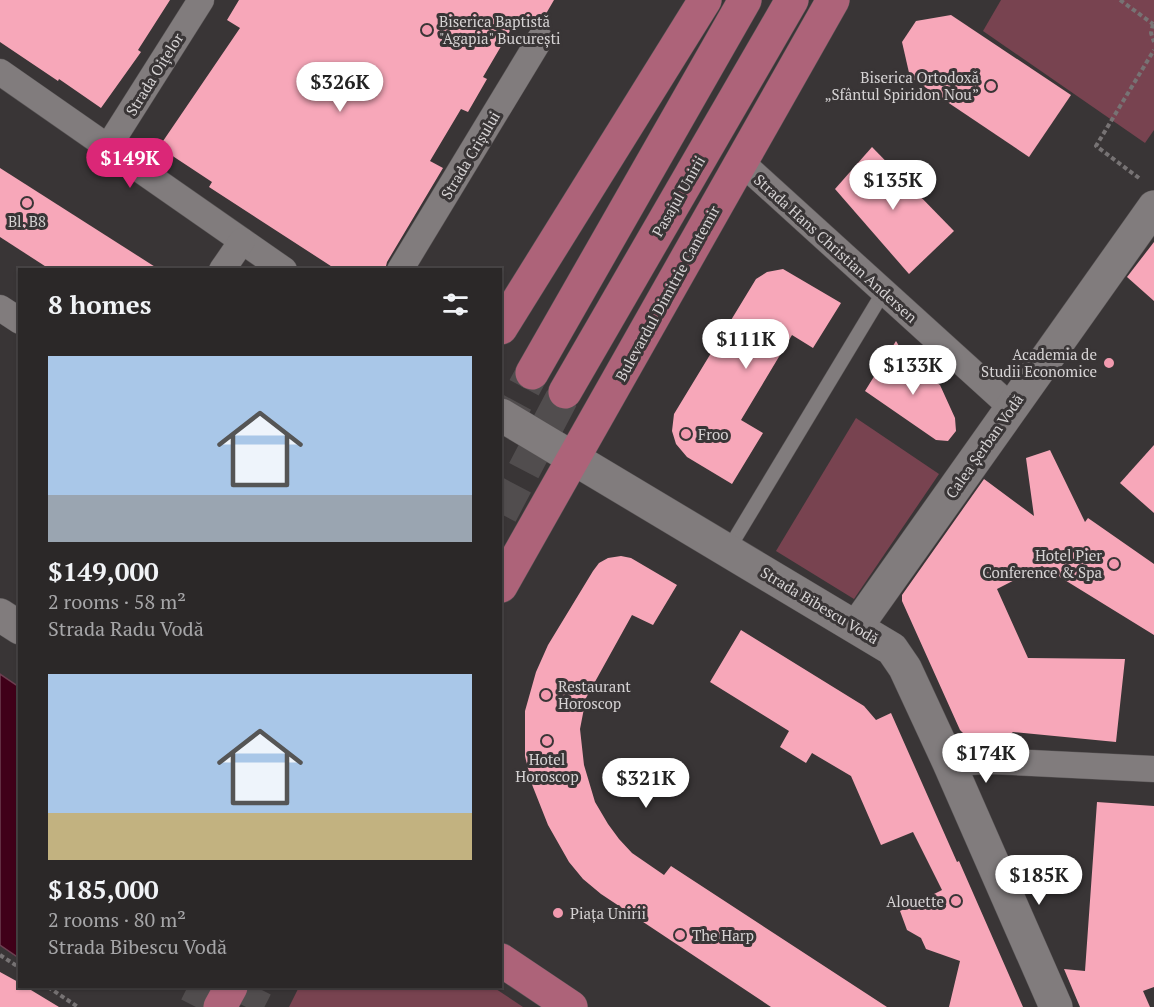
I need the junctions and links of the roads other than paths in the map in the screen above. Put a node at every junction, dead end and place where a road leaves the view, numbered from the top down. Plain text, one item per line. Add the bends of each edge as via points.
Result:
1 (201, 0) edge
2 (705, 0) edge
3 (745, 0) edge
4 (792, 0) edge
5 (833, 0) edge
6 (540, 39) dead end
7 (0, 72) edge
8 (108, 147) junction
9 (741, 162) junction
10 (1150, 195) edge
11 (242, 241) junction
12 (223, 268) edge
13 (281, 268) edge
14 (401, 268) edge
15 (884, 291) junction
16 (0, 308) edge
17 (18, 320) edge
18 (502, 326) edge
19 (532, 373) tunnel mouth
20 (565, 392) tunnel mouth
21 (1011, 407) junction
22 (502, 416) edge
23 (573, 458) junction
24 (728, 550) junction
25 (502, 583) edge
26 (0, 615) edge
27 (856, 626) junction
28 (18, 627) edge
29 (949, 763) junction
30 (1154, 769) edge
31 (502, 961) edge
32 (230, 988) edge
33 (220, 1007) edge
34 (572, 1007) edge
35 (1056, 1007) edge

1 - 8 street, Strada Oițelor
2 - 18 main road
3 - 19 main road
4 - 20 main road, Pasajul Unirii
5 - 9 main road, Bulevardul Dimitrie Cantemir
6 - 14 street, Strada Crișului
7 - 8 street
8 - 11 street
9 - 15 street, Strada Hans Christian Andersen
9 - 23 main road, Bulevardul Dimitrie Cantemir
10 - 21 street, Calea Șerban Vodă
11 - 12 street
11 - 13 street
15 - 21 street, Strada Hans Christian Andersen
15 - 24 lane
16 - 17 street
21 - 27 street, Calea Șerban Vodă
22 - 23 street, Strada Bibescu Vodă
23 - 24 street, Strada Bibescu Vodă
23 - 25 main road, Bulevardul Dimitrie Cantemir
24 - 27 street, Strada Bibescu Vodă
26 - 28 street
27 - 29 street, Strada Bibescu Vodă via 900,658
29 - 30 street
29 - 35 street, Strada Bibescu Vodă
31 - 34 main road
32 - 33 main road

